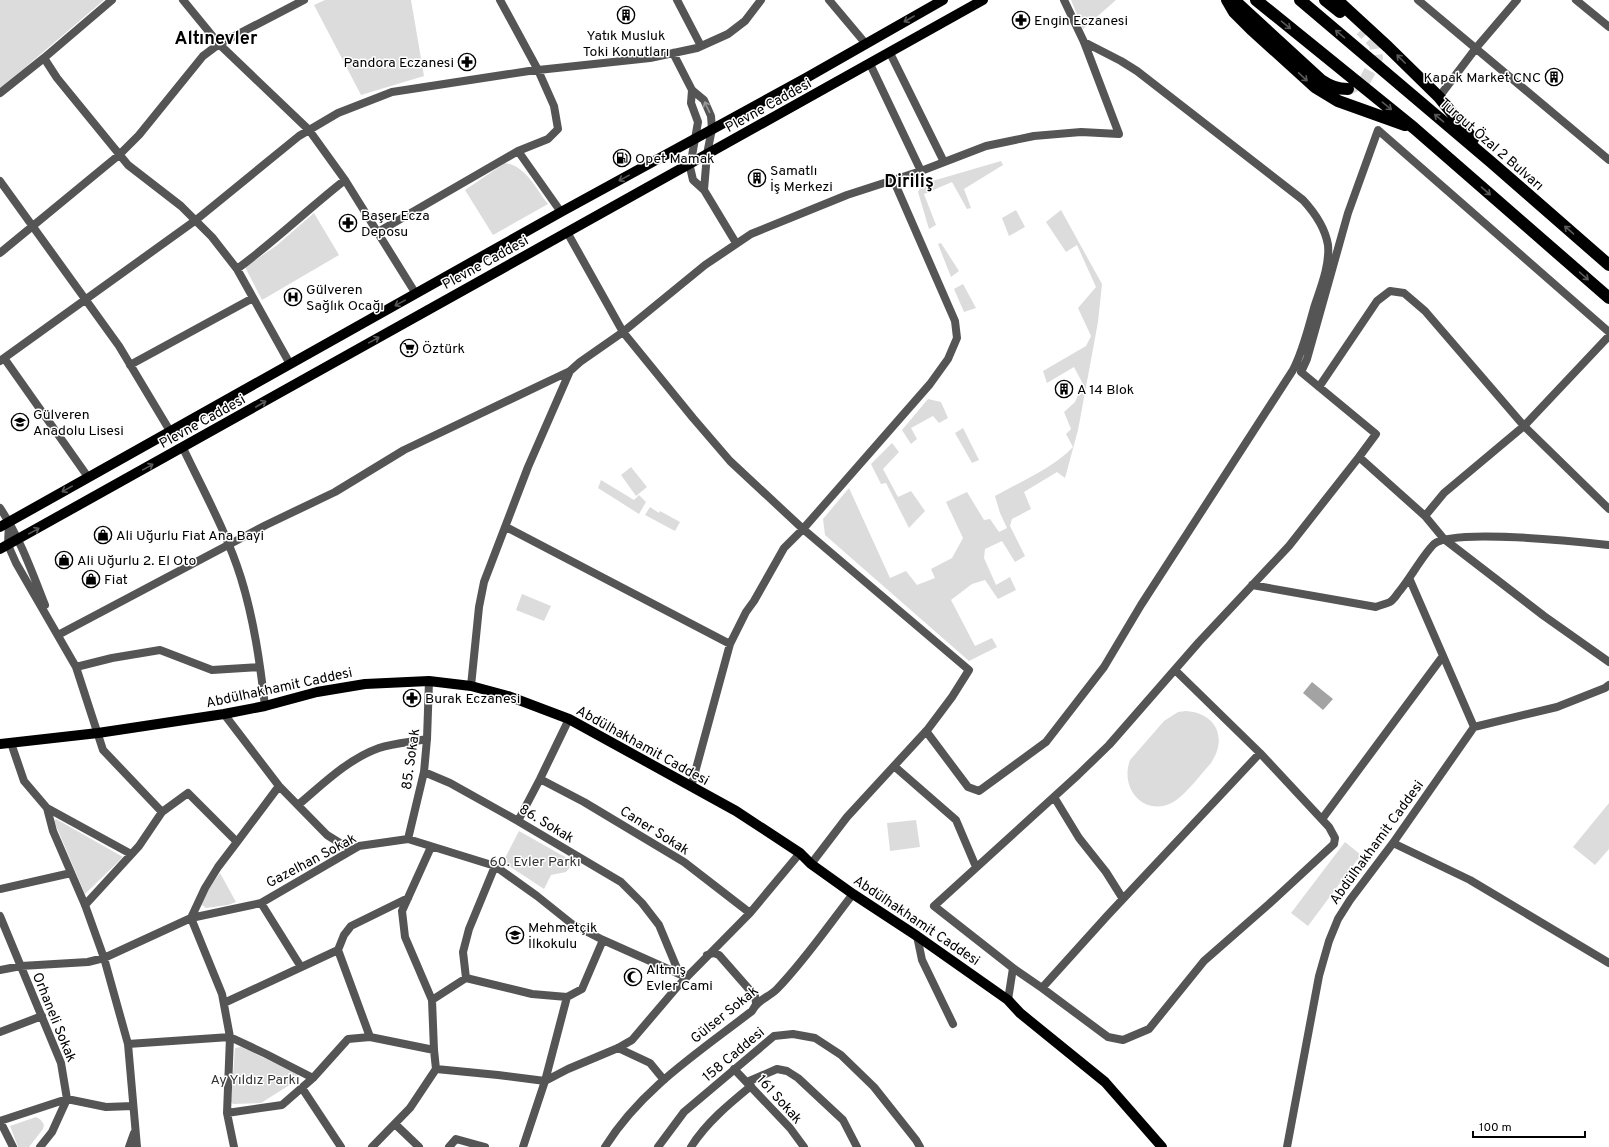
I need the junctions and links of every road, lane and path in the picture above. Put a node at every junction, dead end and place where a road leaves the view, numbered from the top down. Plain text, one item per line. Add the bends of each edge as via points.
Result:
1 (112, 0) edge
2 (183, 0) edge
3 (304, 0) edge
4 (500, 0) edge
5 (677, 0) edge
6 (761, 0) edge
7 (829, 0) edge
8 (943, 0) edge
9 (983, 0) edge
10 (1064, 0) edge
11 (1226, 0) edge
12 (1234, 0) edge
13 (1256, 0) edge
14 (1300, 0) edge
15 (1325, 0) edge
16 (1337, 0) edge
17 (1418, 0) edge
18 (1517, 0) edge
19 (1576, 0) edge
20 (1609, 27) edge
21 (1361, 30) tunnel mouth
22 (1084, 42) junction
23 (219, 44) junction
24 (866, 44) junction
25 (701, 46) junction
26 (1476, 48) junction
27 (673, 53) junction
28 (890, 53) junction
29 (44, 58) junction
30 (870, 64) junction
31 (538, 70) junction
32 (1348, 89) tunnel mouth
33 (692, 90) junction
34 (0, 93) edge
35 (1439, 97) junction
36 (1414, 128) junction
37 (712, 129) junction
38 (309, 130) junction
39 (696, 138) junction
40 (518, 151) junction
41 (707, 154) junction
42 (118, 155) junction
43 (1609, 160) edge
44 (944, 162) junction
45 (1491, 162) junction
46 (691, 163) junction
47 (921, 171) junction
48 (893, 179) junction
49 (345, 180) junction
50 (0, 181) edge
51 (704, 190) junction
52 (561, 212) junction
53 (196, 220) junction
54 (32, 227) junction
55 (378, 232) junction
56 (567, 232) junction
57 (736, 243) junction
58 (0, 253) edge
59 (1609, 265) edge
60 (237, 269) junction
61 (416, 294) junction
62 (253, 298) junction
63 (1609, 298) edge
64 (86, 299) junction
65 (623, 332) junction
66 (1609, 332) edge
67 (1609, 336) edge
68 (2, 360) edge
69 (290, 364) junction
70 (130, 366) junction
71 (570, 371) junction
72 (1319, 387) junction
73 (1524, 426) junction
74 (170, 431) junction
75 (183, 448) junction
76 (1359, 458) junction
77 (88, 478) junction
78 (0, 508) edge
79 (1609, 509) edge
80 (1425, 516) junction
81 (4, 524) edge
82 (506, 527) junction
83 (803, 529) junction
84 (1444, 539) junction
85 (18, 540) junction
86 (229, 545) junction
87 (1609, 545) edge
88 (4, 547) edge
89 (1410, 580) junction
90 (1252, 586) junction
91 (58, 635) junction
92 (730, 644) junction
93 (1443, 656) junction
94 (1609, 662) edge
95 (260, 667) junction
96 (76, 668) junction
97 (1175, 670) junction
98 (429, 681) junction
99 (1609, 685) edge
100 (471, 686) junction
101 (265, 706) junction
102 (224, 714) junction
103 (569, 719) junction
104 (1474, 727) junction
105 (926, 731) junction
106 (98, 733) junction
107 (427, 739) junction
108 (11, 743) junction
109 (0, 744) edge
110 (1260, 753) junction
111 (894, 766) junction
112 (424, 772) junction
113 (540, 779) junction
114 (279, 786) junction
115 (691, 787) junction
116 (1054, 797) junction
117 (298, 805) junction
118 (47, 808) junction
119 (162, 812) junction
120 (1322, 819) junction
121 (518, 821) junction
122 (408, 839) junction
123 (237, 842) junction
124 (1393, 843) junction
125 (431, 847) junction
126 (351, 850) junction
127 (800, 853) junction
128 (131, 854) junction
129 (811, 864) junction
130 (494, 866) junction
131 (976, 867) junction
132 (71, 873) junction
133 (0, 889) edge
134 (853, 894) junction
135 (408, 898) junction
136 (1123, 899) junction
137 (261, 902) junction
138 (85, 905) junction
139 (750, 913) junction
140 (0, 916) edge
141 (192, 918) junction
142 (917, 936) junction
143 (603, 940) junction
144 (338, 950) junction
145 (707, 955) junction
146 (104, 958) junction
147 (1609, 963) edge
148 (21, 966) junction
149 (301, 967) junction
150 (1013, 968) junction
151 (0, 970) edge
152 (683, 975) junction
153 (466, 978) junction
154 (1042, 988) junction
155 (567, 997) junction
156 (432, 1000) junction
157 (1008, 1000) junction
158 (224, 1003) junction
159 (756, 1004) junction
160 (42, 1016) junction
161 (953, 1024) dead end
162 (0, 1032) edge
163 (230, 1037) junction
164 (370, 1037) junction
165 (128, 1044) junction
166 (618, 1048) junction
167 (434, 1050) junction
168 (436, 1069) junction
169 (734, 1069) junction
170 (313, 1078) junction
171 (664, 1080) junction
172 (546, 1081) junction
173 (749, 1084) junction
174 (302, 1088) junction
175 (67, 1099) junction
176 (132, 1106) junction
177 (227, 1113) junction
178 (0, 1121) edge
179 (395, 1124) junction
180 (136, 1131) junction
181 (13, 1147) edge
182 (40, 1147) edge
183 (129, 1147) edge
184 (137, 1147) edge
185 (234, 1147) edge
186 (341, 1147) edge
187 (372, 1147) edge
188 (419, 1147) edge
189 (449, 1147) edge
190 (485, 1147) edge
191 (523, 1147) edge
192 (605, 1147) edge
193 (658, 1147) edge
194 (690, 1147) edge
195 (804, 1147) edge
196 (857, 1147) edge
197 (920, 1147) edge
198 (1162, 1147) edge
199 (1288, 1147) edge

1 - 29 street
2 - 23 street
3 - 23 street
4 - 31 street
5 - 25 street
6 - 25 street via 745,21 728,34
7 - 24 street
8 -> 24 main road, Plevne Caddesi
9 - 28 main road, Plevne Caddesi
10 - 22 street
11 -> 36 highway via 1251,29 1307,81 1326,95
12 - 32 highway via 1321,80 1338,89
13 -> 36 highway
45 -> 14 highway, Turgut Özal 2 Bulvarı
15 - 21 highway
35 -> 16 highway
17 - 26 street
18 - 26 street
19 - 20 street
22 - 44 street via 1119,134 1081,132 1034,136 986,146
22 - 105 street via 1137,71 1302,200 1319,218 1325,234 1328,245 1326,266 1300,355 1293,370 1104,667 1046,742 979,791 968,787
23 - 38 street
23 - 42 street via 203,56 139,135
24 - 37 main road, Plevne Caddesi
25 - 27 street
26 - 35 street
26 - 43 street
27 - 31 street via 650,58
27 - 33 street
28 - 30 main road, Plevne Caddesi
28 - 44 street
29 - 34 street
29 - 42 street
30 - 41 main road, Plevne Caddesi
30 - 47 street
31 - 38 street via 392,92 338,113
31 - 40 street via 554,106 558,129 548,139
37 -> 33 street via 711,116 704,100
33 - 39 street via 692,103 698,122
35 - 45 highway
36 -> 63 highway
37 - 39 main road, Plevne Caddesi
37 - 41 street
38 - 49 street
38 - 53 street
39 - 46 street
39 -> 52 main road, Plevne Caddesi
40 - 52 street
40 - 55 street
41 - 46 main road, Plevne Caddesi
41 - 51 street
42 - 53 street
42 - 54 street
44 - 47 street
59 -> 45 highway, Turgut Özal 2 Bulvarı
46 - 51 street via 693,180
46 - 56 main road, Plevne Caddesi
47 - 48 street
48 - 57 street via 758,231
48 - 83 street via 955,321 956,338 948,359 930,384
49 - 55 street
49 - 60 street via 267,247
50 - 54 street
51 - 57 street
52 - 61 main road, Plevne Caddesi
53 - 60 street via 212,236
53 - 64 street
54 - 58 street
54 - 64 street
55 - 61 street
56 - 65 street
75 -> 56 main road, Plevne Caddesi
57 - 65 street
60 - 62 street
61 -> 69 main road, Plevne Caddesi
62 - 69 street
62 - 70 street
64 - 68 street
64 - 70 street
65 - 71 street
65 - 83 street via 730,461
66 - 72 street via 1378,130 1348,213 1307,359 1301,372
67 - 73 street
68 - 77 street
69 - 74 main road, Plevne Caddesi
70 - 74 street
71 - 82 street via 528,467
71 - 86 street via 404,450 335,492
72 - 73 street via 1377,301 1390,291 1404,293 1425,311
72 - 76 street via 1376,434
73 - 79 street
73 - 80 street via 1444,493
74 - 77 main road, Plevne Caddesi
85 -> 75 main road, Plevne Caddesi
75 - 86 street
76 - 80 street
76 - 90 street via 1289,546
77 -> 81 main road, Plevne Caddesi
78 - 81 street
80 - 84 street
81 - 85 street
81 - 88 street
82 - 92 street
82 - 100 street via 484,582
83 - 92 street via 784,548
83 - 105 street via 969,670
84 - 87 street via 1500,537
84 - 89 street via 1430,549
84 - 94 street
85 - 88 main road, Plevne Caddesi
85 - 91 street
86 - 91 street
86 - 95 street via 241,577 255,632
88 - 91 street
89 - 90 street via 1391,602 1376,607
89 - 93 street
90 - 97 street
91 - 96 street
92 - 115 street
93 - 104 street
93 - 120 street
95 - 96 street via 212,670 160,650 112,658
95 - 101 street
96 - 106 street
97 - 110 street
97 - 116 street via 1109,745
98 - 100 main road, Abdülhakhamit Caddesi
98 - 101 main road, Abdülhakhamit Caddesi via 365,684 317,692
98 - 107 street, 85. Sokak
99 - 104 street via 1557,707
100 - 103 main road, Abdülhakhamit Caddesi via 508,696
101 - 102 main road, Abdülhakhamit Caddesi
102 - 106 main road, Abdülhakhamit Caddesi
102 - 114 street
103 - 113 street
103 - 115 main road, Abdülhakhamit Caddesi
104 - 124 street, Abdülhakhamit Caddesi
105 - 111 street
106 - 108 main road, Abdülhakhamit Caddesi
106 - 119 street via 103,750
107 - 112 street, 85. Sokak
107 - 117 street via 379,748 358,758
108 - 109 main road, Abdülhakhamit Caddesi
108 - 118 street via 24,781
110 - 120 street
110 - 136 street
111 - 129 street via 847,816
111 - 131 street via 956,820
112 - 121 street, 86. Sokak via 450,783
112 - 122 street, 85. Sokak
113 - 121 street
113 - 139 street, Caner Sokak via 584,802 684,862
114 - 117 street
114 - 123 street
115 - 127 main road, Abdülhakhamit Caddesi via 736,811
116 - 131 street
116 - 136 street via 1079,838 1106,872
117 - 126 street via 327,835
118 - 128 street
118 - 132 street via 53,831
119 - 123 street via 188,793
119 - 128 street
120 - 154 street via 1335,838 1334,844 1204,961 1149,1030 1123,1040 1108,1037
121 - 152 street, 86. Sokak via 621,882 659,925
122 - 125 street, Gazelhan Sokak
122 - 126 street, Gazelhan Sokak via 359,846
123 - 141 street via 205,888
124 - 147 street via 1470,880
124 - 199 street, Abdülhakhamit Caddesi via 1350,900 1329,940 1319,976
125 - 130 street, Gazelhan Sokak
125 - 135 street
126 - 137 street, Gazelhan Sokak
127 - 129 main road, Abdülhakhamit Caddesi
127 - 139 street
128 - 138 street
129 - 134 main road, Abdülhakhamit Caddesi
130 - 143 street, Gazelhan Sokak via 572,924
130 - 153 street via 469,929 463,952
131 - 150 street via 934,906
132 - 133 street
132 - 138 street
134 - 142 main road, Abdülhakhamit Caddesi
134 - 159 street, Gülser Sokak via 776,990
135 - 144 street via 350,926
135 - 156 street via 402,910 405,937
136 - 154 street
137 - 141 street, Gazelhan Sokak
137 - 149 street
138 - 146 street
139 - 145 street
140 - 148 street, Orhaneli Sokak
141 - 146 street, Gazelhan Sokak
141 - 158 street
142 - 157 main road, Abdülhakhamit Caddesi
142 - 161 street via 922,960
143 - 152 street, Gazelhan Sokak
143 - 155 street via 582,989
144 - 149 street
144 - 164 street
145 - 152 street
145 - 159 street via 719,955 755,996
146 - 148 street, Gazelhan Sokak via 88,962
146 - 165 street
148 - 151 street, Gazelhan Sokak
148 - 160 street, Orhaneli Sokak
149 - 158 street
150 - 154 street
150 - 157 street
152 - 166 street via 632,1040
153 - 155 street via 532,994
153 - 156 street
155 - 172 street
156 - 167 street
157 - 198 main road, Abdülhakhamit Caddesi via 1020,1013 1105,1082
158 - 163 street
159 - 171 street, Gülser Sokak via 752,1011
160 - 162 street
160 - 175 street, Orhaneli Sokak via 61,1063
163 - 165 street
163 - 170 street
163 - 177 street
164 - 167 street
164 - 170 street via 348,1039
165 - 176 street
166 - 171 street via 650,1063
166 - 172 street
167 - 168 street
168 - 172 street
168 - 179 street via 410,1108
169 - 173 street, 161 Sokak
169 - 193 street, 158 Caddesi via 679,1117
169 - 197 street, 158 Caddesi via 774,1036 793,1034 815,1038 841,1054 874,1086
170 - 174 street
171 - 192 street, Gülser Sokak via 637,1104
172 - 191 street
173 - 194 street
173 - 195 street, 161 Sokak
173 - 196 street via 777,1069 787,1071 843,1120
174 - 177 street via 282,1105
174 - 186 street
175 - 176 street via 106,1106
175 - 178 street
175 - 182 street via 52,1132
176 - 180 street
177 - 185 street
178 - 181 street
179 - 187 street
179 - 188 street
180 - 183 street
180 - 184 street
189 - 190 street via 456,1139

